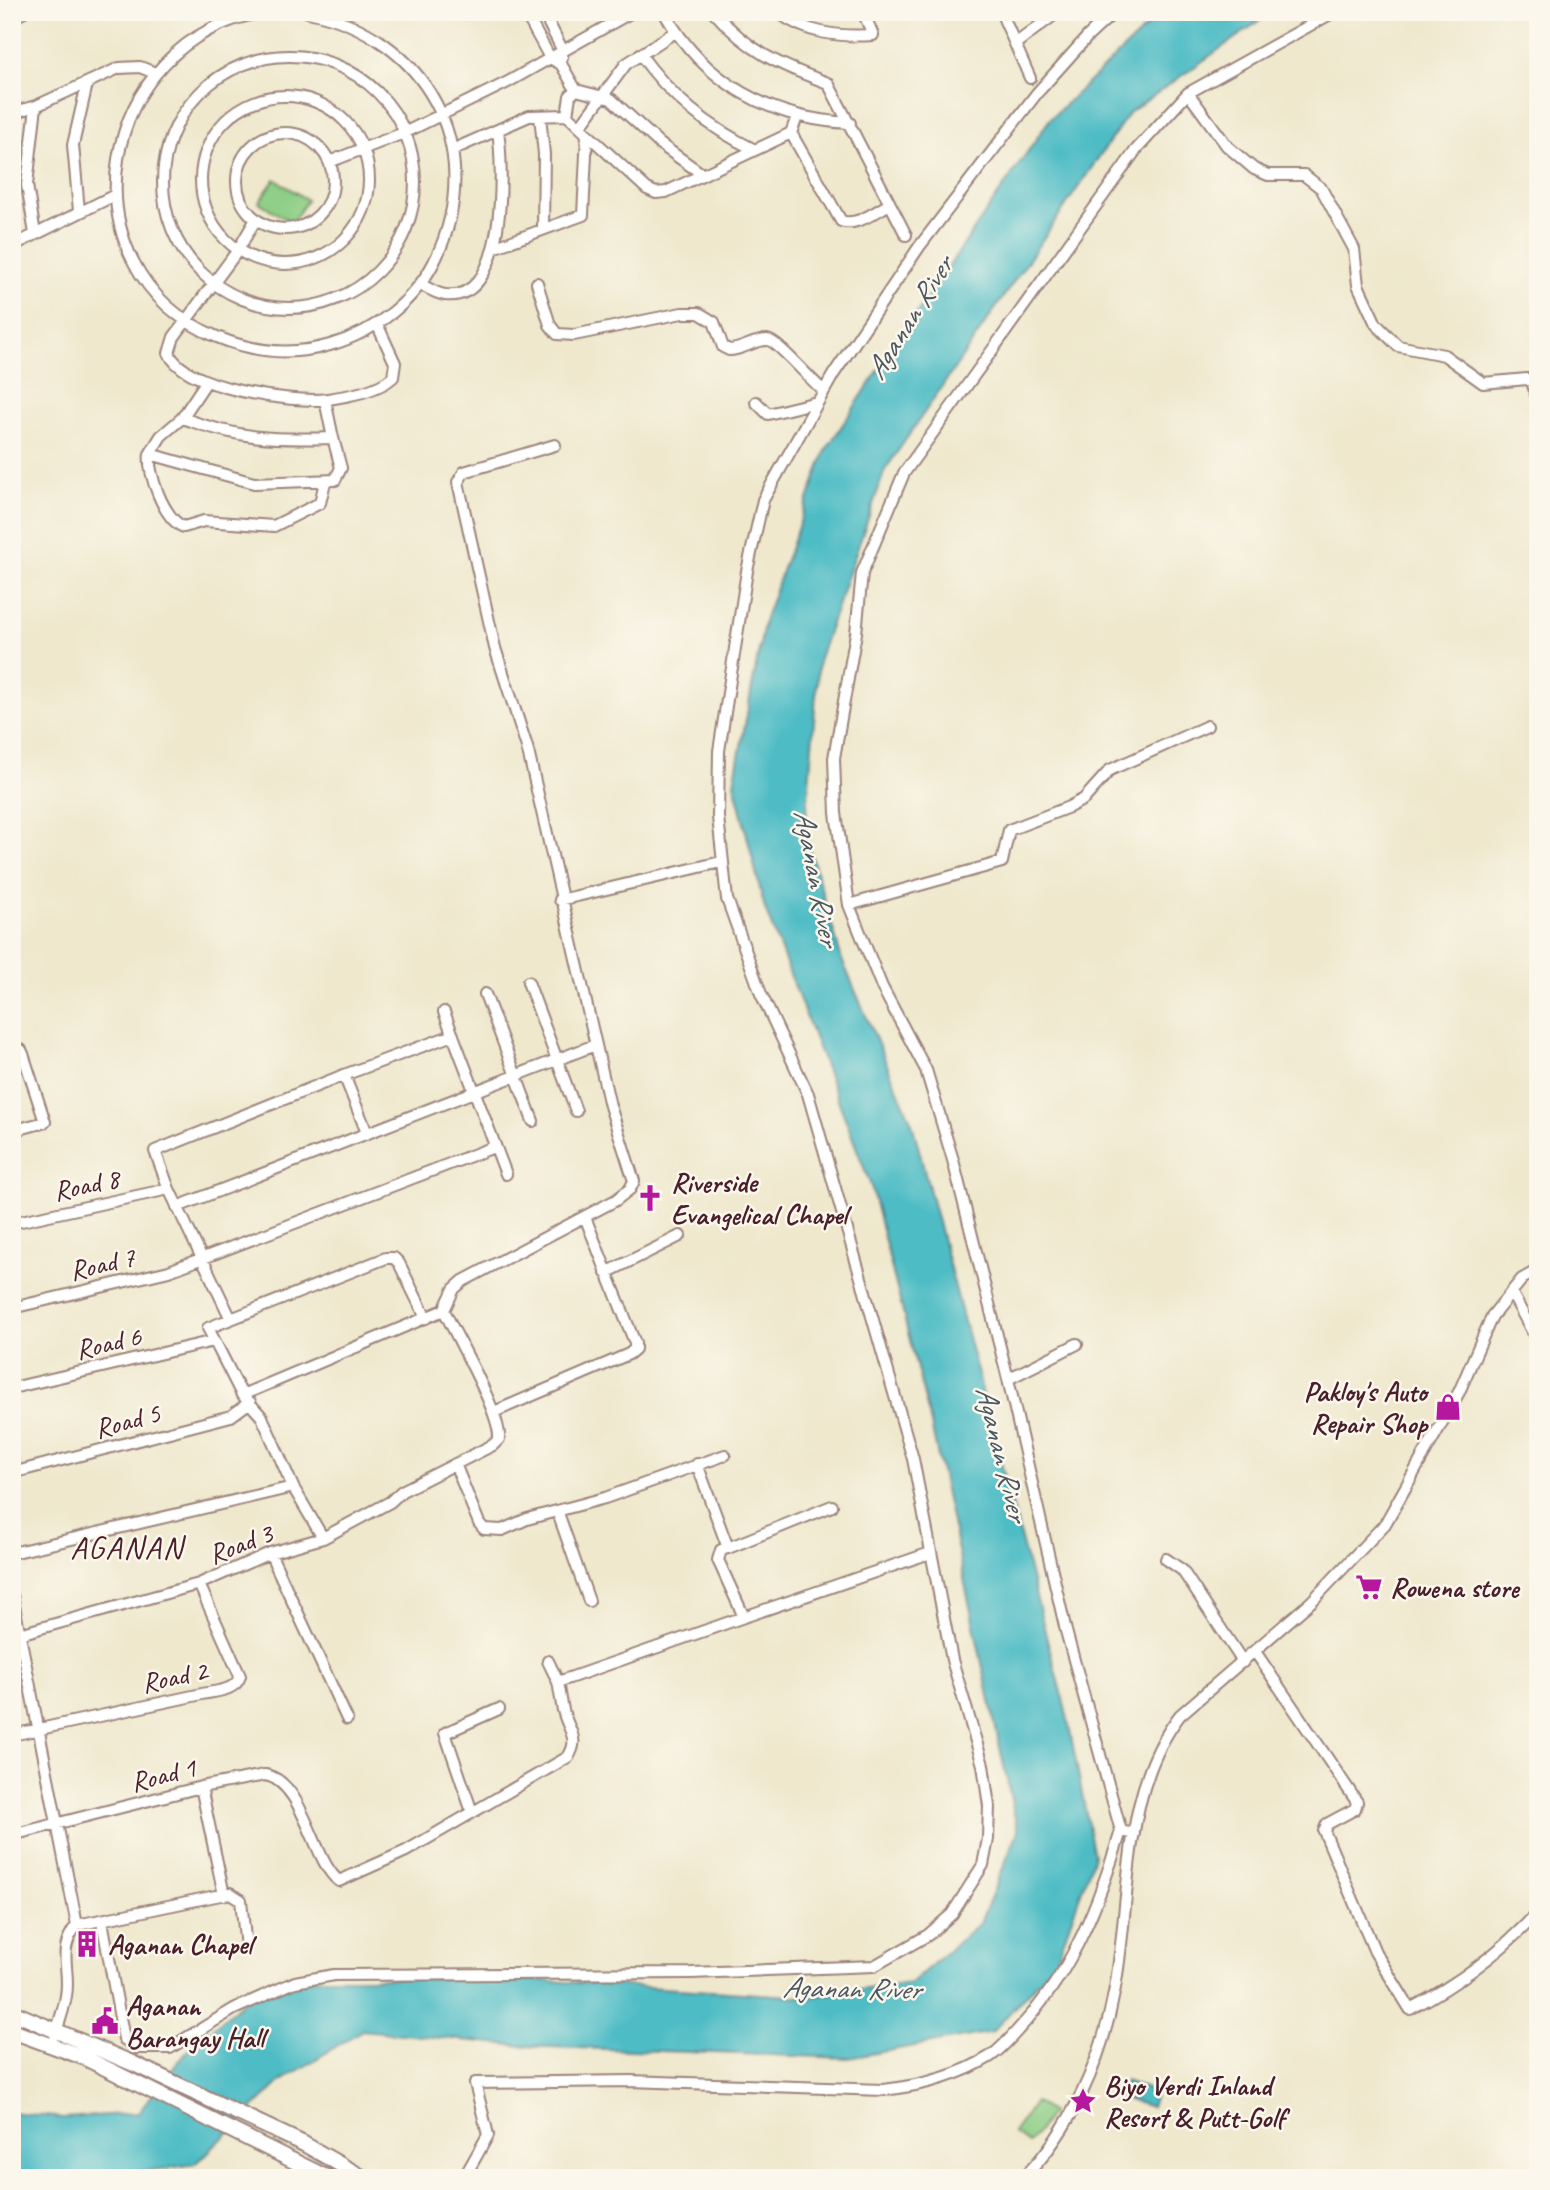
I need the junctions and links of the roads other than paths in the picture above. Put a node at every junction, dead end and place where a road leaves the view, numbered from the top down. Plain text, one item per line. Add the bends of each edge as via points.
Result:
1 (20, 12) edge
2 (264, 12) edge
3 (308, 12) edge
4 (525, 12) edge
5 (543, 12) edge
6 (632, 12) edge
7 (664, 12) edge
8 (714, 12) edge
9 (778, 12) edge
10 (863, 12) edge
11 (1001, 12) edge
12 (1046, 12) edge
13 (1058, 12) edge
14 (1114, 12) edge
15 (1335, 12) edge
16 (1529, 12) edge
17 (12, 16) edge
18 (1538, 19) edge
19 (1040, 25) junction
20 (675, 32) junction
21 (1015, 44) junction
22 (563, 51) junction
23 (640, 54) junction
24 (550, 58) junction
25 (561, 64) junction
26 (155, 73) junction
27 (1030, 78) dead end
28 (87, 84) junction
29 (576, 90) junction
30 (1188, 93) junction
31 (601, 97) junction
32 (36, 106) junction
33 (12, 113) edge
34 (441, 113) junction
35 (567, 115) junction
36 (540, 116) junction
37 (797, 117) junction
38 (850, 123) junction
39 (584, 129) junction
40 (498, 130) junction
41 (405, 132) junction
42 (791, 132) junction
43 (362, 148) junction
44 (452, 150) junction
45 (755, 150) junction
46 (329, 162) junction
47 (702, 174) junction
48 (115, 195) junction
49 (890, 204) junction
50 (79, 211) junction
51 (256, 219) junction
52 (544, 229) junction
53 (35, 234) junction
54 (906, 235) dead end
55 (12, 246) edge
56 (493, 248) junction
57 (238, 250) junction
58 (537, 283) dead end
59 (213, 284) junction
60 (420, 284) junction
61 (185, 321) junction
62 (377, 324) junction
63 (206, 382) junction
64 (824, 391) junction
65 (325, 400) junction
66 (1538, 400) edge
67 (756, 402) dead end
68 (817, 402) junction
69 (183, 418) junction
70 (333, 438) junction
71 (555, 445) dead end
72 (150, 454) junction
73 (325, 482) junction
74 (1207, 726) dead end
75 (721, 862) junction
76 (560, 900) junction
77 (849, 905) junction
78 (528, 982) dead end
79 (485, 994) dead end
80 (444, 1012) dead end
81 (453, 1035) junction
82 (595, 1045) junction
83 (12, 1051) edge
84 (555, 1060) junction
85 (344, 1075) junction
86 (514, 1076) junction
87 (474, 1091) junction
88 (576, 1111) dead end
89 (533, 1121) dead end
90 (12, 1131) edge
91 (367, 1133) junction
92 (494, 1147) junction
93 (506, 1174) dead end
94 (169, 1189) junction
95 (177, 1207) junction
96 (584, 1217) junction
97 (12, 1223) edge
98 (680, 1236) dead end
99 (201, 1258) junction
100 (1538, 1270) edge
101 (606, 1273) junction
102 (1511, 1292) junction
103 (12, 1308) edge
104 (444, 1310) junction
105 (230, 1317) junction
106 (426, 1318) junction
107 (214, 1341) junction
108 (1538, 1342) edge
109 (1077, 1344) dead end
110 (1009, 1379) junction
111 (12, 1388) edge
112 (246, 1399) junction
113 (494, 1412) junction
114 (725, 1455) dead end
115 (455, 1464) junction
116 (697, 1464) junction
117 (12, 1474) edge
118 (293, 1487) junction
119 (832, 1506) dead end
120 (558, 1513) junction
121 (323, 1538) junction
122 (728, 1548) junction
123 (12, 1553) edge
124 (270, 1553) junction
125 (930, 1553) junction
126 (1166, 1559) dead end
127 (200, 1584) junction
128 (12, 1595) edge
129 (589, 1601) dead end
130 (744, 1617) junction
131 (17, 1634) edge
132 (1256, 1653) junction
133 (548, 1661) dead end
134 (1243, 1662) junction
135 (558, 1682) junction
136 (499, 1709) dead end
137 (347, 1719) dead end
138 (37, 1728) junction
139 (12, 1735) edge
140 (201, 1787) junction
141 (472, 1812) junction
142 (56, 1824) junction
143 (1121, 1831) junction
144 (12, 1835) edge
145 (1134, 1835) junction
146 (224, 1895) junction
147 (1538, 1912) edge
148 (102, 1921) junction
149 (76, 1925) junction
150 (246, 1948) dead end
151 (12, 2012) edge
152 (12, 2031) edge
153 (54, 2038) junction
154 (328, 2178) edge
155 (364, 2178) edge
156 (464, 2178) edge
157 (1023, 2178) edge

1 - 17 main road
2 - 26 street via 200,34
3 - 34 street via 349,23 387,44 418,75
4 - 24 street
5 - 22 street
6 - 22 street
7 - 20 street
8 - 38 street via 750,48 828,83
9 - 10 street via 826,34 873,35
11 - 21 street
12 - 19 street
13 - 19 street
14 - 64 street via 1037,93 998,142 919,247
15 - 30 street
16 - 18 street
19 - 21 street
20 - 23 street
20 - 37 street via 694,56 733,88
21 - 27 street
22 - 24 street
22 - 25 street
23 - 31 street
23 - 45 street via 678,101
24 - 25 street
24 - 34 street
25 - 29 street
26 - 28 street via 140,67 119,68
26 - 48 street via 139,95 122,135
28 - 32 street
28 - 50 street via 73,145
29 - 31 street
29 - 35 street via 570,96
30 - 66 street via 1227,146 1254,169 1268,175 1304,175 1321,188 1354,248 1358,285 1376,324 1398,346 1444,355 1483,383 1527,379
30 - 77 street via 1136,150 904,473 882,522 862,573 834,758 836,813
31 - 39 street
31 - 47 street via 611,99 660,144
32 - 33 street
32 - 53 street via 27,185
34 - 41 street
34 - 44 street
35 - 36 street
35 - 39 street
36 - 40 street
36 - 52 street
37 - 38 street
37 - 42 street
38 - 49 street
39 - 47 street via 656,193
39 - 52 street via 583,215
40 - 44 street
40 - 56 street via 502,194
41 - 43 street
41 - 59 street via 413,154 414,201 399,245 368,281 327,303 281,309 236,298
41 - 59 street via 373,87 324,61 269,57 218,78 180,119 163,173 171,228 189,260
42 - 45 street
42 - 49 street via 841,222 857,221
43 - 46 street
43 - 57 street via 369,172 368,193 352,232 337,247 298,264 256,260
43 - 57 street via 336,113 308,99 277,96 233,114 212,138 201,184 212,221
44 - 60 street via 454,188 446,234
45 - 47 street
46 - 51 street via 329,201 313,220 278,229
46 - 51 street via 318,146 297,134 274,135 253,146 237,177 241,201
48 - 50 street
48 - 61 street via 120,223 138,268
49 - 54 street
50 - 53 street
51 - 57 street
52 - 56 street
53 - 55 street
56 - 60 street via 475,284 460,292 441,295
57 - 59 street
58 - 64 street via 550,325 558,334 698,313 714,323 723,347 729,350 763,340 778,344
59 - 61 street
60 - 62 street
61 - 62 street via 229,342 274,351 319,348
61 - 63 street via 169,354 173,364
62 - 65 street via 395,363 394,377
63 - 65 street
63 - 69 street
64 - 68 street
65 - 70 street
67 - 68 street via 768,414
68 - 75 street via 757,518 721,724 716,782
69 - 70 street via 263,440
69 - 72 street via 161,436
70 - 73 street via 340,475
71 - 76 street via 464,472 458,482 495,648 527,747
72 - 73 street via 254,483
72 - 73 street via 148,464 156,489 172,519 184,527 204,521 274,526 320,503
74 - 77 street via 1110,771 1084,799 1069,807 1009,830 1002,862
75 - 76 street
75 - 125 street via 727,899 743,946 807,1094 913,1459
76 - 82 street
77 - 110 street via 882,987 926,1070
78 - 84 street
79 - 86 street
80 - 81 street
81 - 85 street
81 - 87 street
82 - 84 street
82 - 96 street via 634,1181 616,1200
83 - 90 street via 23,1054 45,1122
84 - 86 street
84 - 88 street
85 - 91 street
85 - 94 street via 155,1152
86 - 87 street
86 - 89 street
87 - 91 street
87 - 92 street
91 - 95 street
92 - 93 street
92 - 99 street, Road 7
94 - 95 street
94 - 97 street, Road 8
95 - 99 street
96 - 101 street
96 - 104 street via 463,1281
98 - 101 street
99 - 103 street, Road 7 via 169,1271
99 - 105 street
100 - 102 street
101 - 113 street via 635,1349
102 - 108 street
102 - 132 street via 1492,1316 1459,1392 1385,1524
104 - 106 street, Road 5
104 - 113 street
105 - 106 street via 394,1258
105 - 107 street via 208,1328
106 - 112 street, Road 5
107 - 111 street, Road 6
107 - 112 street
109 - 110 street
110 - 143 street via 1066,1631
112 - 117 street, Road 5 via 231,1416
112 - 118 street via 262,1417
113 - 115 street, Road 3 via 499,1439
114 - 116 street
115 - 120 street via 484,1529 502,1530 527,1518
115 - 121 street, Road 3
116 - 120 street
116 - 122 street
118 - 121 street
118 - 123 street
119 - 122 street
120 - 129 street
121 - 124 street, Road 3
122 - 130 street via 721,1550 718,1560
124 - 127 street, Road 3
124 - 137 street
125 - 130 street
125 - 148 street via 952,1660 984,1765 988,1839 983,1865 952,1914 928,1935 874,1966 334,1975 295,1982 234,2009 170,2048 137,2048 124,2039
126 - 134 street via 1182,1570
127 - 131 street, Road 3
127 - 138 street, Road 2 via 239,1682 233,1687
128 - 131 street
130 - 135 street
131 - 138 street
132 - 134 street
132 - 147 street via 1357,1802 1355,1809 1332,1821 1324,1831 1375,1952 1409,2009 1440,1993 1509,1943
133 - 135 street
134 - 145 street via 1180,1715 1165,1734 1143,1793
135 - 141 street via 575,1737 574,1748 568,1757
136 - 141 street via 445,1733
138 - 139 street, Road 2
138 - 142 street
140 - 141 street, Road 1 via 274,1776 305,1818 335,1879 344,1881 406,1852
140 - 142 street, Road 1
140 - 146 street
142 - 144 street, Road 1
142 - 149 street
143 - 145 street
143 - 156 street via 1105,1884 1069,1966 1039,2006 991,2056 924,2084 883,2090 630,2081 475,2083 488,2135
145 - 157 street via 1114,1993 1104,2033 1080,2097
146 - 148 street
146 - 150 street via 230,1893 241,1900
148 - 149 street
149 - 153 street via 67,1937 67,1994
151 - 153 main road
152 - 153 main road
153 - 154 main road via 125,2079
153 - 155 main road via 134,2064

